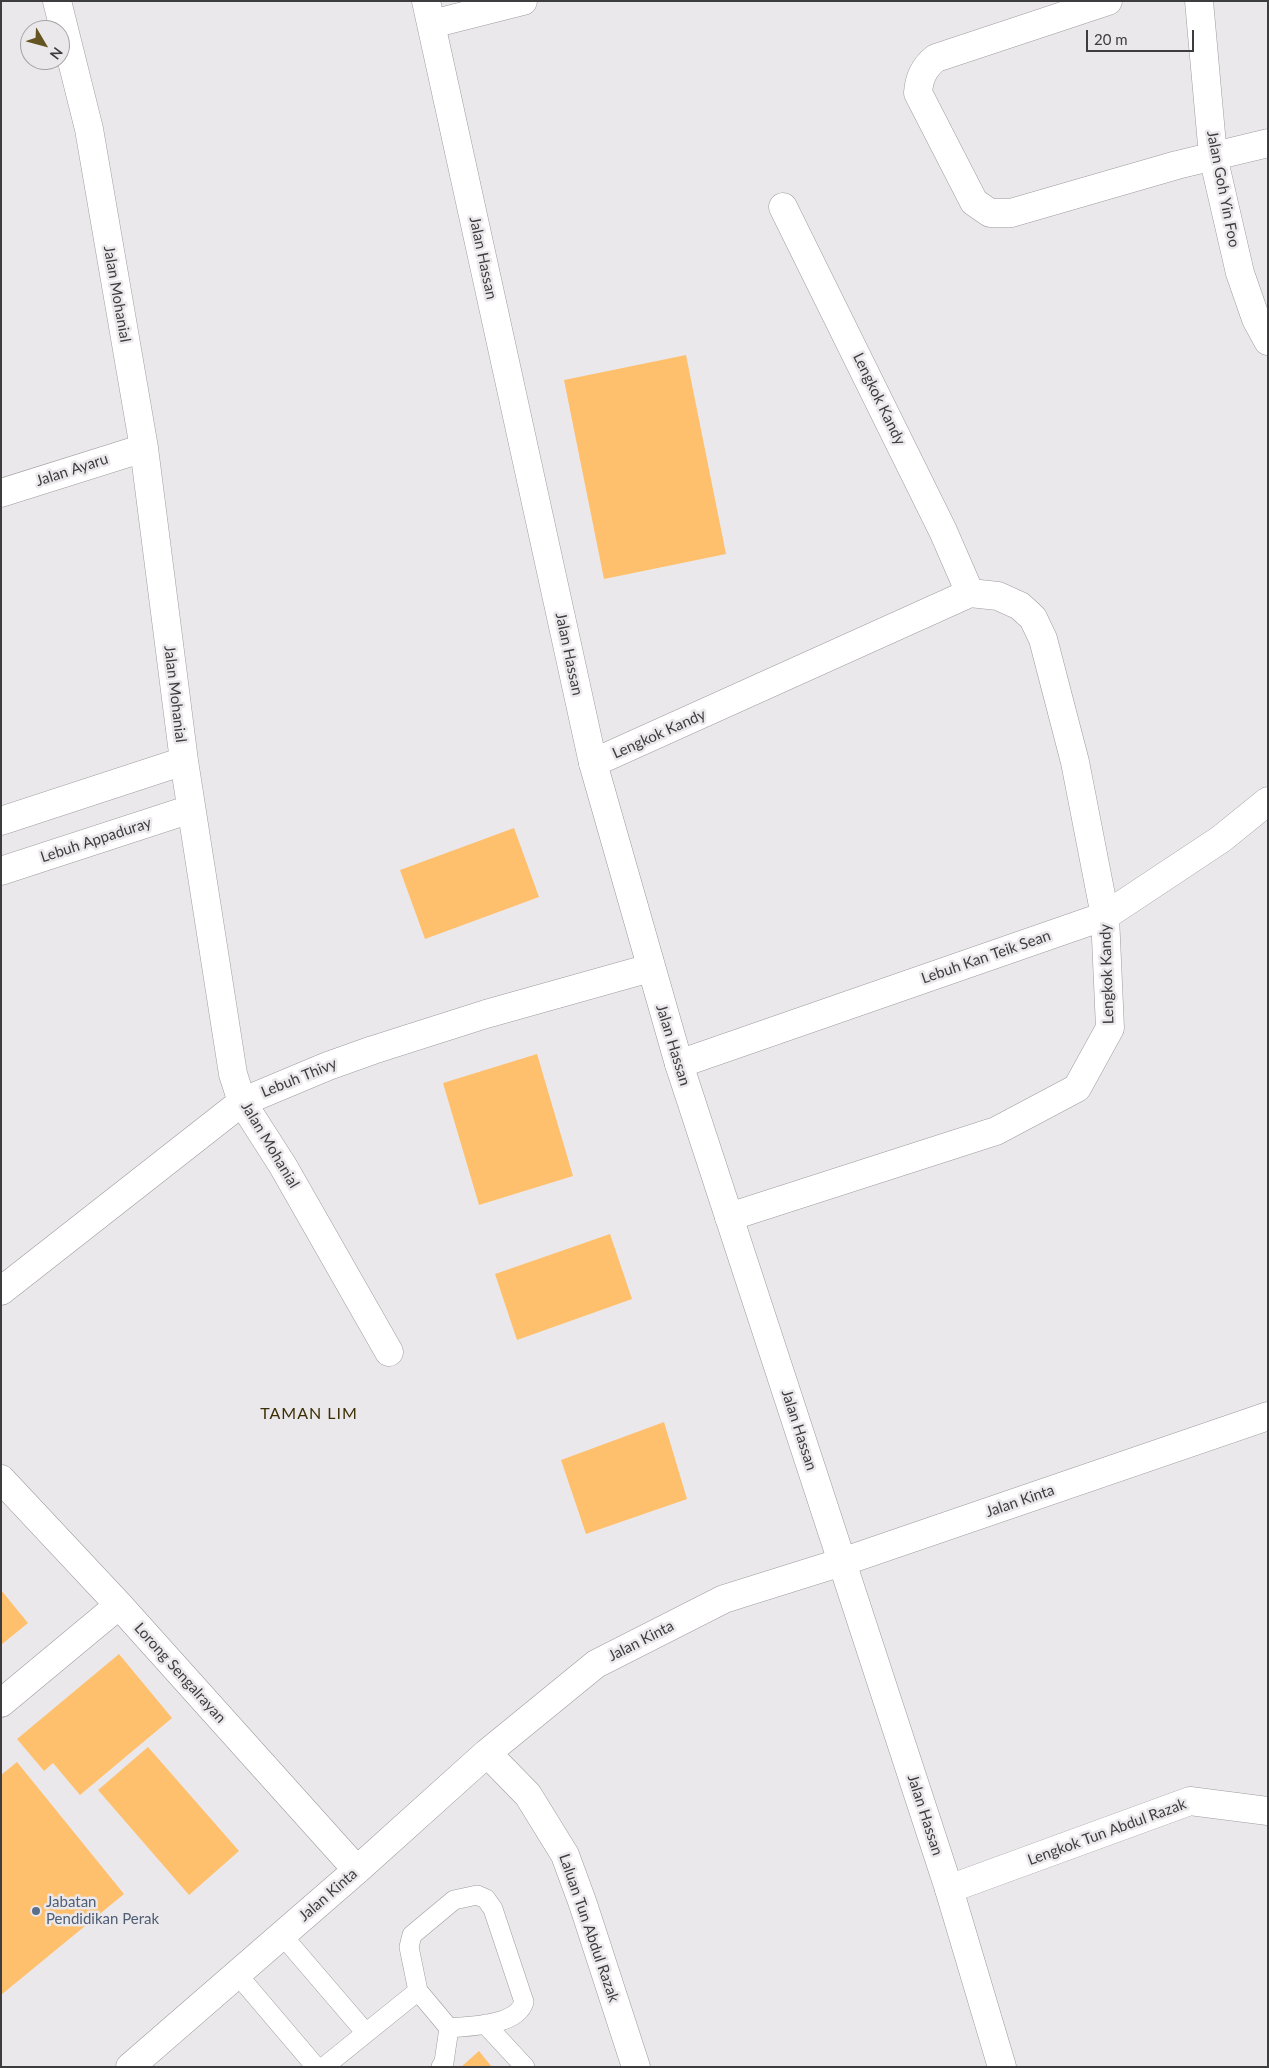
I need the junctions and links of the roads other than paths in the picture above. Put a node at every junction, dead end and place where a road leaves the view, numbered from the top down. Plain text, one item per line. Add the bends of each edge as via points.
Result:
1 (57, 1) edge
2 (523, 1) edge
3 (1108, 1) edge
4 (1199, 1) edge
5 (429, 13) edge
6 (1268, 142) edge
7 (1214, 156) junction
8 (783, 207) dead end
9 (1268, 341) edge
10 (144, 448) junction
11 (1, 493) edge
12 (970, 593) junction
13 (184, 761) junction
14 (593, 763) junction
15 (1268, 801) edge
16 (191, 810) junction
17 (1, 821) edge
18 (1, 870) edge
19 (1105, 916) junction
20 (650, 968) junction
21 (679, 1064) junction
22 (242, 1102) junction
23 (728, 1217) junction
24 (1, 1291) edge
25 (389, 1352) dead end
26 (1268, 1416) edge
27 (1, 1479) edge
28 (842, 1562) junction
29 (119, 1605) junction
30 (1, 1702) edge
31 (487, 1753) junction
32 (1268, 1811) edge
33 (357, 1870) junction
34 (949, 1889) junction
35 (282, 1935) junction
36 (237, 1974) junction
37 (418, 1991) junction
38 (485, 2024) junction
39 (449, 2028) junction
40 (366, 2033) junction
41 (130, 2067) edge
42 (316, 2067) edge
43 (324, 2067) edge
44 (441, 2067) edge
45 (525, 2067) edge
46 (636, 2067) edge
47 (1002, 2067) edge

1 - 10 street, Jalan Mohanial via 89,129
2 - 5 street
3 - 7 street via 936,58 928,64 919,82 918,93 974,202 990,213 1011,213
4 - 7 street, Jalan Goh Yin Foo
5 - 14 street, Jalan Hassan
6 - 7 street
7 - 9 street, Jalan Goh Yin Foo via 1240,273 1256,319
8 - 12 street, Lengkok Kandy via 939,522
10 - 11 street, Jalan Ayaru
10 - 13 street, Jalan Mohanial
12 - 14 street, Lengkok Kandy
12 - 19 street, Lengkok Kandy via 998,596 1020,606 1034,618 1043,639 1075,762
13 - 16 street, Jalan Mohanial
13 - 17 street
14 - 20 street, Jalan Hassan
15 - 19 street, Lebuh Kan Teik Sean via 1221,839
16 - 18 street, Lebuh Appaduray
16 - 22 street, Jalan Mohanial via 233,1074
19 - 21 street, Lebuh Kan Teik Sean
19 - 23 street, Lengkok Kandy via 1110,1028 1077,1088 996,1131
20 - 21 street, Jalan Hassan
20 - 22 street, Lebuh Thivy via 372,1050
21 - 23 street, Jalan Hassan
22 - 24 street, Lebuh Thivy
22 - 25 street, Jalan Mohanial via 283,1166
23 - 28 street, Jalan Hassan
26 - 28 street, Jalan Kinta
27 - 29 street, Lorong Sengalrayan
28 - 31 street, Jalan Kinta via 724,1599 596,1664
28 - 34 street, Jalan Hassan
29 - 30 street
29 - 33 street, Lorong Sengalrayan
31 - 33 street, Jalan Kinta
31 - 46 street, Laluan Tun Abdul Razak via 528,1795 565,1856
32 - 34 street, Lengkok Tun Abdul Razak via 1190,1801
33 - 35 street, Jalan Kinta
34 - 47 street, Jalan Hassan
35 - 36 street, Jalan Kinta
35 - 40 lane
36 - 41 street, Jalan Kinta
36 - 42 lane
37 - 38 lane via 409,1953 412,1935 454,1900 477,1896 486,1899 493,1909 524,2002 518,2013 510,2018
37 - 39 lane
37 - 40 lane
38 - 39 lane
38 - 45 lane
39 - 44 lane
40 - 43 lane

